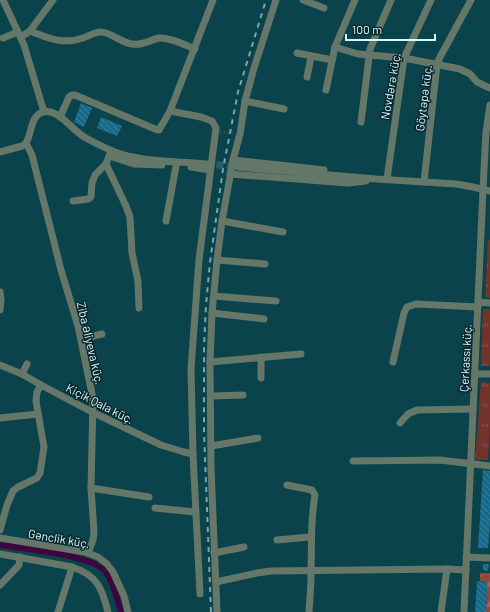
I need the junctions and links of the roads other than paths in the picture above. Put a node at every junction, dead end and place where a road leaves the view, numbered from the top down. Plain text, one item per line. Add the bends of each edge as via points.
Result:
1 (3, 0) edge
2 (53, 0) edge
3 (214, 0) edge
4 (276, 0) edge
5 (303, 0) edge
6 (355, 0) edge
7 (391, 0) edge
8 (431, 0) edge
9 (471, 0) edge
10 (324, 8) dead end
11 (30, 31) junction
12 (19, 35) junction
13 (3, 38) dead end
14 (335, 47) junction
15 (195, 48) junction
16 (296, 53) dead end
17 (369, 56) junction
18 (311, 57) junction
19 (404, 58) junction
20 (332, 60) junction
21 (437, 64) junction
22 (307, 77) dead end
23 (490, 88) edge
24 (326, 90) dead end
25 (245, 101) junction
26 (490, 105) edge
27 (284, 109) dead end
28 (170, 111) junction
29 (44, 112) junction
30 (60, 117) junction
31 (361, 122) dead end
32 (26, 143) junction
33 (0, 152) edge
34 (110, 154) junction
35 (233, 160) junction
36 (106, 164) junction
37 (176, 166) junction
38 (208, 167) junction
39 (238, 167) tunnel mouth
40 (230, 174) junction
41 (376, 179) junction
42 (386, 180) junction
43 (424, 182) junction
44 (486, 190) edge
45 (73, 201) dead end
46 (166, 221) dead end
47 (222, 221) junction
48 (283, 232) dead end
49 (217, 260) junction
50 (265, 264) dead end
51 (0, 292) edge
52 (214, 296) junction
53 (276, 301) dead end
54 (490, 303) edge
55 (478, 305) junction
56 (140, 308) dead end
57 (0, 310) edge
58 (212, 314) junction
59 (264, 319) dead end
60 (102, 334) dead end
61 (81, 339) junction
62 (300, 354) dead end
63 (260, 357) junction
64 (210, 362) junction
65 (393, 362) dead end
66 (27, 364) dead end
67 (0, 365) edge
68 (22, 374) junction
69 (475, 374) junction
70 (490, 374) edge
71 (260, 378) dead end
72 (41, 385) junction
73 (243, 395) dead end
74 (211, 396) junction
75 (473, 409) junction
76 (92, 412) junction
77 (38, 414) junction
78 (0, 418) edge
79 (400, 423) dead end
80 (258, 438) dead end
81 (211, 446) junction
82 (193, 454) junction
83 (353, 460) dead end
84 (470, 464) junction
85 (490, 466) edge
86 (288, 485) dead end
87 (91, 488) junction
88 (148, 497) dead end
89 (155, 508) dead end
90 (196, 512) junction
91 (0, 530) edge
92 (310, 537) junction
93 (0, 538) edge
94 (277, 540) dead end
95 (244, 547) dead end
96 (88, 553) junction
97 (214, 553) junction
98 (0, 554) edge
99 (20, 557) junction
100 (466, 557) junction
101 (490, 558) edge
102 (72, 567) junction
103 (446, 569) junction
104 (466, 570) junction
105 (311, 571) junction
106 (216, 582) junction
107 (0, 586) edge
108 (200, 594) dead end
109 (58, 612) edge
110 (108, 612) edge
111 (128, 612) edge
112 (217, 612) edge
113 (309, 612) edge
114 (441, 612) edge
115 (464, 612) edge

1 - 12 street
2 - 11 street
3 - 15 street
4 - 25 street
5 - 10 street
6 - 14 street
7 - 17 street via 372,42
8 - 19 street, Novdərə küç.
9 - 21 street, Göytəpə küç.
11 - 12 street
11 - 15 street via 58,41 75,40 103,32 132,44 165,38
12 - 13 street
12 - 29 street
14 - 17 street
14 - 20 street
15 - 28 street
16 - 18 street
17 - 19 street
17 - 31 street
18 - 20 street
18 - 22 street
19 - 21 street
19 - 42 street, Novdərə küç.
20 - 24 street
21 - 23 street via 467,72 477,82
21 - 43 street, Göytəpə küç.
25 - 27 street
25 - 35 street
26 - 44 street, Çerkassı küç. via 486,132
28 - 30 street via 159,130 75,94 69,98
28 - 38 street via 212,121 216,132
29 - 30 street
29 - 32 street via 35,118
30 - 34 street via 82,136
32 - 33 street
32 - 61 street, Ziba Əliyeva küç. via 32,155
34 - 36 street
34 - 37 street via 134,164
34 - 38 street
35 - 40 street
35 - 41 street via 349,172
36 - 45 street via 95,175 91,197
36 - 56 street via 130,217
37 - 38 street
37 - 46 street
38 - 82 street via 191,370
39 - 41 street
40 - 41 street via 348,183
40 - 47 street
41 - 42 street
42 - 43 street
43 - 44 street via 464,185
44 - 55 street, Çerkassı küç.
47 - 48 street
47 - 49 street
49 - 50 street
49 - 52 street
51 - 57 street
52 - 53 street
52 - 58 street
54 - 55 street
55 - 65 street via 416,304 407,307
55 - 69 street, Çerkassı küç.
58 - 59 street
58 - 64 street
60 - 61 street
61 - 76 street, Ziba Əliyeva küç. via 93,398
62 - 63 street
63 - 64 street
63 - 71 street
64 - 74 street
66 - 68 street
67 - 68 street, Kiçik Qala küç.
68 - 72 street, Kiçik Qala küç.
69 - 70 street
69 - 75 street, Çerkassı küç.
72 - 76 street, Kiçik Qala küç.
72 - 77 street via 36,396
73 - 74 street
74 - 81 street
75 - 79 street via 417,410 408,414
75 - 84 street, Çerkassı küç.
76 - 82 street, Kiçik Qala küç. via 161,445
76 - 87 street, Ziba Əliyeva küç.
77 - 78 street
77 - 91 street via 44,447 40,473 37,478 13,491
80 - 81 street
81 - 97 street
82 - 90 street
83 - 84 street via 440,460
84 - 85 street
84 - 100 street, Çerkassı küç.
86 - 92 street via 312,490 316,494
87 - 88 street
87 - 96 street, Ziba Əliyeva küç. via 94,532
89 - 90 street
90 - 108 street
92 - 94 street
92 - 105 street
93 - 96 street, Gənclik küç.
95 - 97 street
96 - 111 street, Gənclik küç. via 98,557 113,572
97 - 106 street
98 - 99 street
99 - 102 street
99 - 107 street via 19,565
100 - 101 street
100 - 104 street, Çerkassı küç.
102 - 109 street
102 - 110 street via 86,572 96,582 104,595
103 - 104 street
103 - 105 street
103 - 114 street
104 - 115 street, Çerkassı küç.
105 - 106 street via 271,571
105 - 113 street
106 - 112 street

